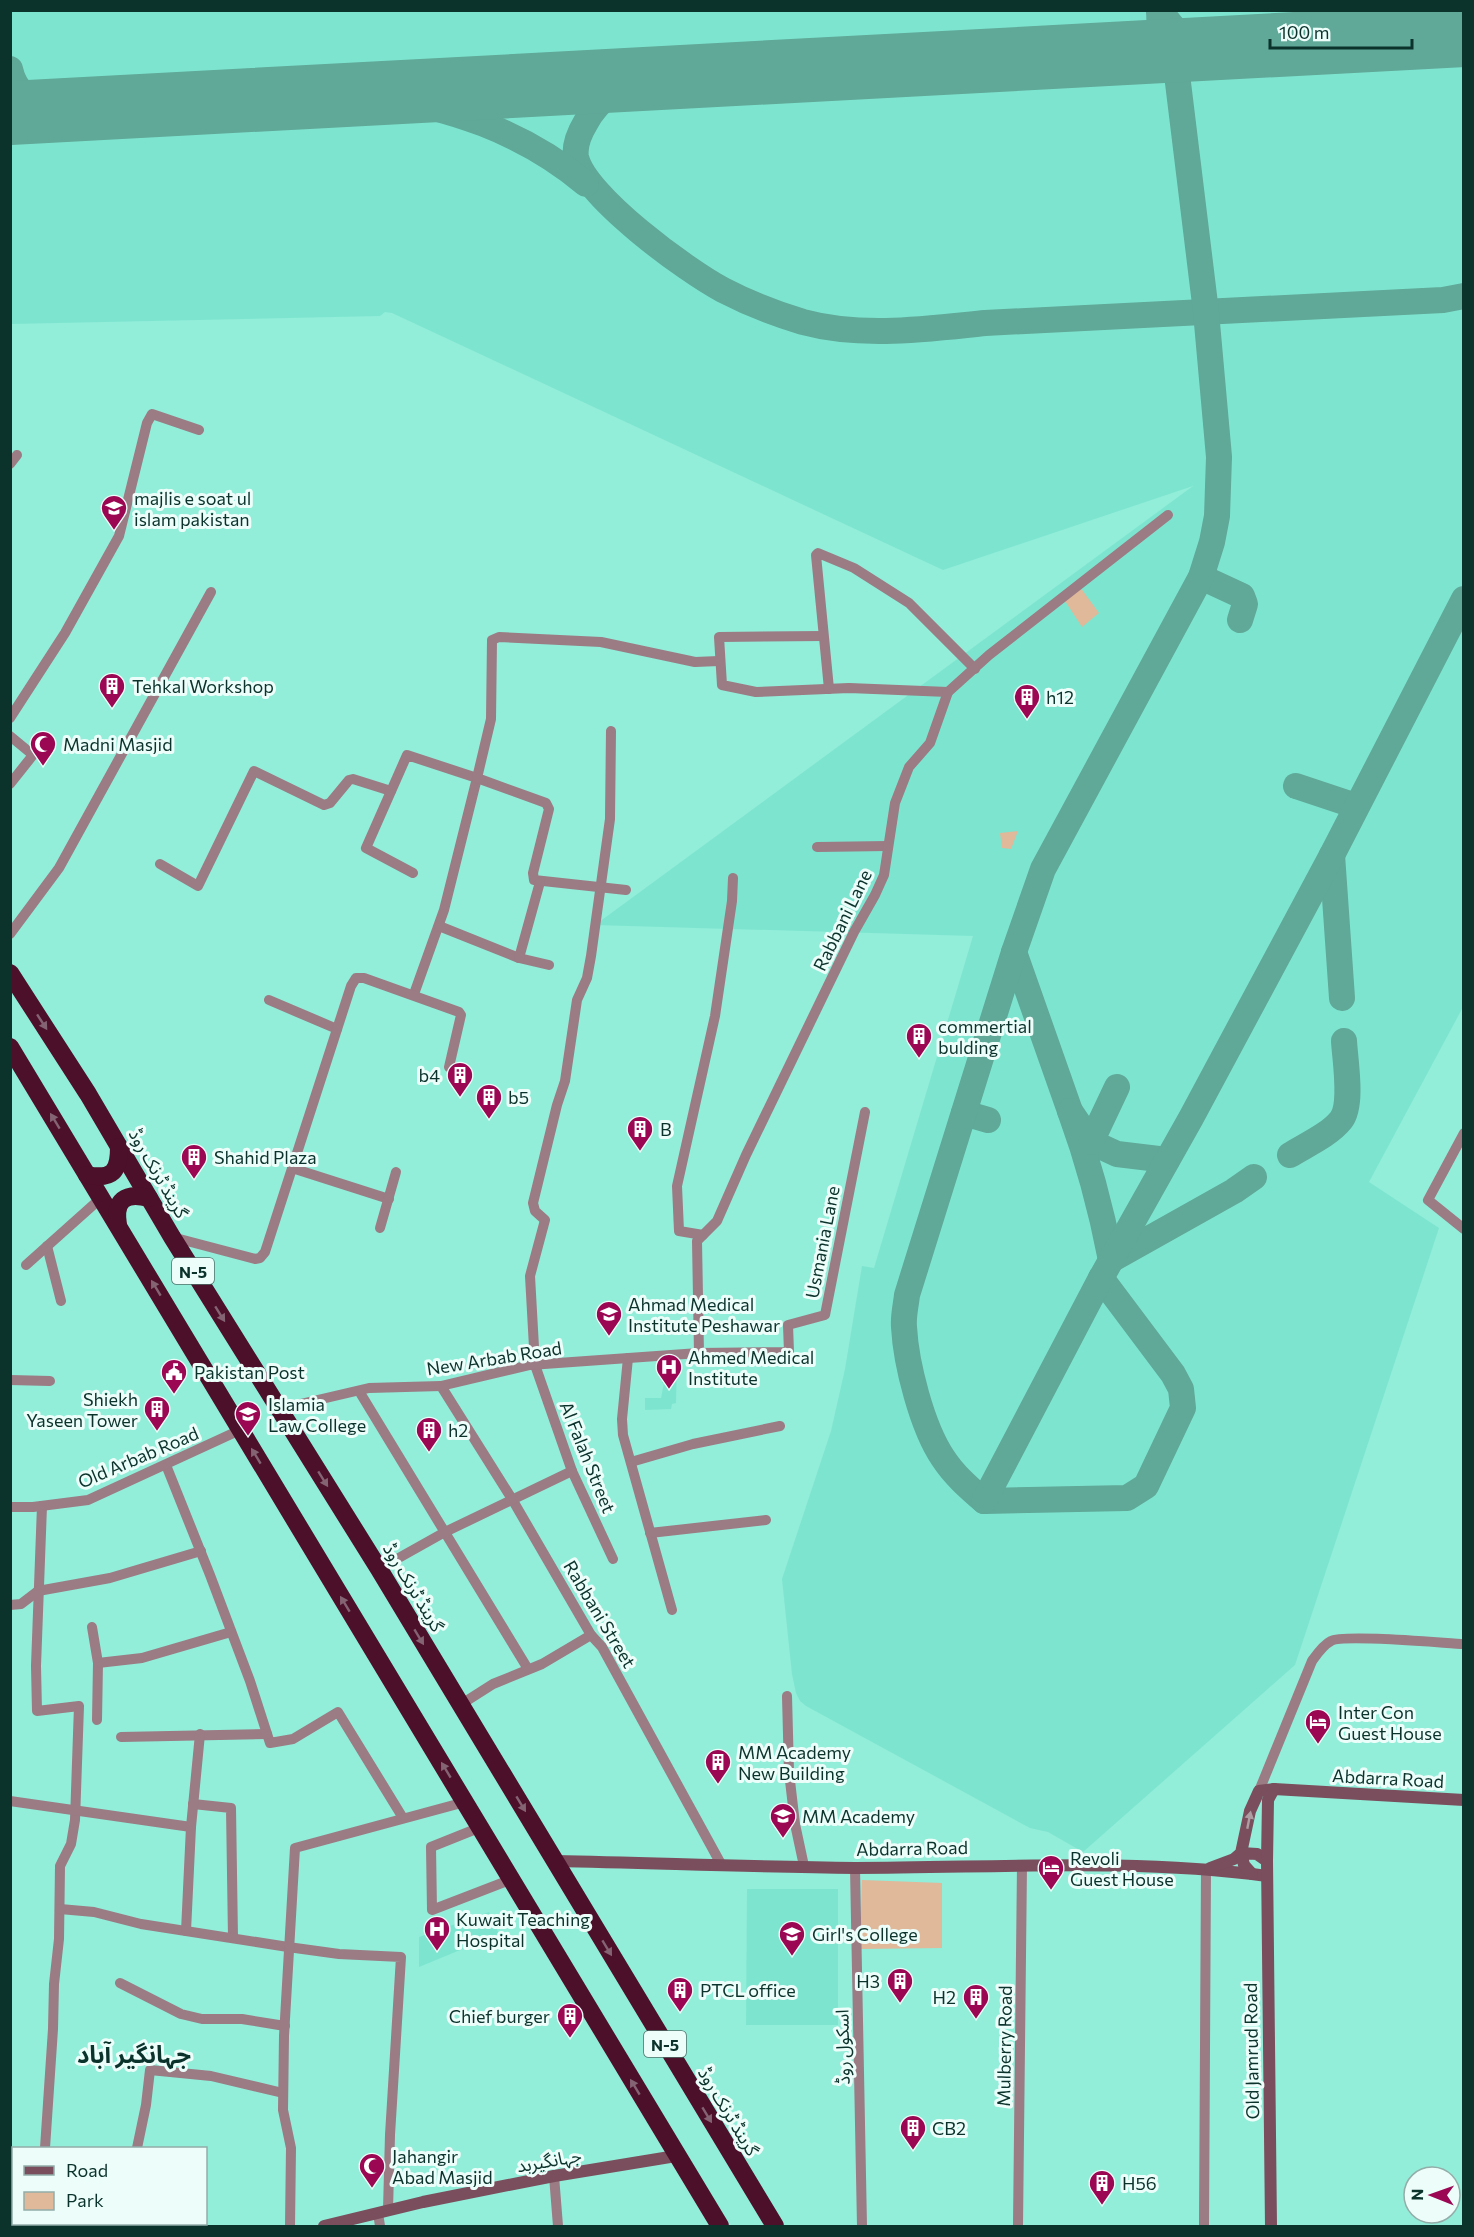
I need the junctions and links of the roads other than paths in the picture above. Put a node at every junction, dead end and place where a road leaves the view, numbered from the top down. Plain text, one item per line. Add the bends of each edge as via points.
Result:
1 (199, 430) dead end
2 (18, 455) dead end
3 (10, 464) edge
4 (1168, 515) dead end
5 (211, 592) dead end
6 (823, 636) junction
7 (719, 661) junction
8 (975, 669) junction
9 (829, 689) junction
10 (948, 692) junction
11 (10, 718) edge
12 (611, 731) dead end
13 (10, 736) edge
14 (477, 778) junction
15 (10, 784) edge
16 (391, 791) junction
17 (888, 846) junction
18 (817, 847) dead end
19 (160, 864) dead end
20 (413, 873) dead end
21 (734, 878) dead end
22 (540, 882) junction
23 (600, 888) junction
24 (626, 890) dead end
25 (439, 926) junction
26 (10, 934) edge
27 (519, 958) junction
28 (549, 965) dead end
29 (10, 973) edge
30 (414, 994) junction
31 (269, 1000) dead end
32 (337, 1029) junction
33 (10, 1047) edge
34 (449, 1067) dead end
35 (866, 1112) dead end
36 (1464, 1132) edge
37 (119, 1147) junction
38 (292, 1168) junction
39 (396, 1172) dead end
40 (87, 1175) junction
41 (101, 1198) junction
42 (149, 1198) junction
43 (389, 1199) junction
44 (118, 1225) junction
45 (380, 1228) dead end
46 (1464, 1229) edge
47 (703, 1235) junction
48 (172, 1237) junction
49 (47, 1246) junction
50 (26, 1265) dead end
51 (61, 1301) dead end
52 (789, 1352) joint
53 (699, 1353) junction
54 (628, 1358) junction
55 (535, 1365) junction
56 (10, 1380) edge
57 (50, 1381) dead end
58 (441, 1386) junction
59 (358, 1391) junction
60 (279, 1409) junction
61 (780, 1426) dead end
62 (240, 1430) junction
63 (631, 1462) junction
64 (166, 1465) junction
65 (572, 1471) junction
66 (513, 1499) junction
67 (42, 1506) junction
68 (10, 1507) edge
69 (766, 1520) dead end
70 (445, 1532) junction
71 (650, 1533) junction
72 (201, 1551) junction
73 (613, 1559) dead end
74 (379, 1569) junction
75 (38, 1591) junction
76 (10, 1605) edge
77 (672, 1610) dead end
78 (92, 1627) dead end
79 (231, 1632) junction
80 (591, 1635) junction
81 (1464, 1644) edge
82 (98, 1663) junction
83 (528, 1669) junction
84 (787, 1696) dead end
85 (460, 1705) junction
86 (97, 1720) dead end
87 (200, 1734) junction
88 (267, 1734) junction
89 (121, 1737) dead end
90 (1274, 1789) junction
91 (1259, 1791) junction
92 (1464, 1800) edge
93 (10, 1801) edge
94 (465, 1802) junction
95 (193, 1804) junction
96 (75, 1811) junction
97 (403, 1818) junction
98 (191, 1827) junction
99 (481, 1827) junction
100 (1240, 1854) junction
101 (1267, 1861) junction
102 (556, 1862) junction
103 (721, 1864) junction
104 (1022, 1865) junction
105 (804, 1866) junction
106 (855, 1868) junction
107 (1206, 1869) junction
108 (1252, 1874) junction
109 (1267, 1876) junction
110 (512, 1879) junction
111 (60, 1909) junction
112 (186, 1931) junction
113 (233, 1938) junction
114 (288, 1947) junction
115 (120, 1983) dead end
116 (285, 2026) junction
117 (283, 2093) junction
118 (45, 2147) edge
119 (137, 2147) edge
120 (676, 2156) junction
121 (554, 2176) junction
122 (383, 2211) junction
123 (352, 2223) edge
124 (290, 2226) edge
125 (324, 2226) edge
126 (380, 2226) edge
127 (558, 2226) edge
128 (720, 2226) edge
129 (775, 2226) edge
130 (862, 2226) edge
131 (1018, 2226) edge
132 (1204, 2226) edge
133 (1271, 2226) edge

1 - 11 street via 152,414 119,536 66,633
2 - 3 street
4 - 8 street
5 - 26 street via 59,868
6 - 7 street via 719,637
6 - 8 street via 818,553 854,568 909,603
6 - 9 street
7 - 9 street via 723,687 756,692
7 - 14 street via 695,662 601,642 496,637 492,644 491,719
8 - 10 street
9 - 10 street
10 - 17 street, Rabbani Lane via 930,743 909,767 895,803
12 - 23 street via 610,819
13 - 15 street via 33,755
14 - 16 street via 407,755
14 - 22 street via 546,803 549,809 533,873 534,880
14 - 25 street
16 - 19 street via 353,779 324,805 254,771 198,886
16 - 20 street via 366,848
17 - 18 street
17 - 47 street, Rabbani Lane via 884,875 875,895 717,1221
21 - 47 street via 715,1016 677,1186 679,1231
22 - 23 street
22 - 27 street
23 - 24 street
23 - 55 street, Al Falah Street via 587,978 577,1000 565,1081 533,1203 545,1220 530,1276
25 - 27 street
25 - 30 street
27 - 28 street
29 -> 37 highway, گرینڈ ٹرنک روڈ / N-5
30 - 32 street via 356,978
30 - 34 street via 460,1013
31 - 32 street
32 - 38 street
40 -> 33 highway, N-5
35 - 52 street, Usmania Lane via 825,1315 788,1325
36 - 46 street via 1428,1200
37 - 40 highway via 115,1171 103,1177
37 - 42 highway, گرینڈ ٹرنک روڈ / N-5
38 - 43 street
38 - 48 street via 260,1258
39 - 43 street
40 - 41 highway, N-5
41 - 44 highway, N-5
41 - 49 street
42 - 44 highway via 128,1196 122,1200 116,1213
42 - 48 highway, گرینڈ ٹرنک روڈ / N-5
43 - 45 street
62 -> 44 highway, N-5
47 - 53 street, Rabbani Lane via 697,1241
48 -> 60 highway, گرینڈ ٹرنک روڈ / N-5
49 - 50 street
49 - 51 street
52 - 53 street, New Arbab Road
53 - 54 street, New Arbab Road
54 - 55 street, New Arbab Road
54 - 63 street via 622,1419
55 - 58 street, New Arbab Road
55 - 65 street, Al Falah Street
56 - 57 street
58 - 59 street, New Arbab Road
58 - 66 street, Rabbani Street
59 - 60 street, New Arbab Road
59 - 70 street
60 -> 74 highway, گرینڈ ٹرنک روڈ / N-5
61 - 63 street
62 - 64 street, Old Arbab Road
94 -> 62 highway, N-5
63 - 71 street
64 - 67 street, Old Arbab Road via 88,1500
64 - 72 street
65 - 66 street
65 - 73 street, Al Falah Street
66 - 70 street
66 - 80 street, Rabbani Street
67 - 68 street, Old Arbab Road
67 - 75 street
69 - 71 street
70 - 74 street
70 - 83 street
71 - 77 street
72 - 75 street via 110,1578
72 - 79 street
74 -> 85 highway, گرینڈ ٹرنک روڈ / N-5
75 - 76 street via 21,1604
75 - 96 street via 37,1711 79,1706
78 - 82 street
79 - 82 street via 141,1658
79 - 88 street
80 - 83 street
80 - 103 street, Rabbani Street via 602,1647
81 - 91 street via 1333,1639 1311,1661
82 - 86 street
83 - 85 street via 493,1684
84 - 105 street via 790,1783
85 -> 102 highway, گرینڈ ٹرنک روڈ / N-5
87 - 88 street
87 - 89 street
87 - 95 street
88 - 97 street via 270,1743 293,1739 338,1712
90 - 91 street, Abdarra Road
90 - 92 street, Abdarra Road
90 - 101 street, Old Jamrud Road via 1268,1800
100 -> 91 street
93 - 96 street
94 - 97 street
94 - 99 highway, N-5
95 - 98 street
95 - 113 street via 231,1808
96 - 98 street
96 - 111 street via 71,1844 60,1866
97 - 114 street via 295,1848
98 - 112 street
99 - 110 highway, N-5
99 - 110 street via 431,1847 432,1910
100 - 101 street via 1257,1854
100 - 107 street
100 - 108 street
101 - 109 street, Old Jamrud Road
102 - 103 street, Abdarra Road
102 -> 129 highway, گرینڈ ٹرنک روڈ / N-5
103 - 105 street, Abdarra Road
104 - 106 street, Abdarra Road
104 - 107 street, Abdarra Road
104 - 131 street, Mulberry Road
105 - 106 street, Abdarra Road
106 - 130 street, اسکول روڈ
107 - 108 street, Abdarra Road
107 - 132 street
108 - 109 street, Abdarra Road
109 - 133 street, Old Jamrud Road
120 -> 110 highway, N-5
111 - 112 street
111 - 118 street
112 - 113 street
113 - 114 street
114 - 116 street
114 - 122 street via 401,1957
115 - 116 street via 181,2014
116 - 117 street
117 - 119 street via 211,2076 150,2070
117 - 124 street via 291,2148
120 - 121 street, جہانگیربد
120 - 128 highway, N-5
121 - 122 street, جہانگیربد
121 - 127 street
122 - 123 street, جہانگیربد
122 - 126 street
123 - 125 street, جہانگیربد

